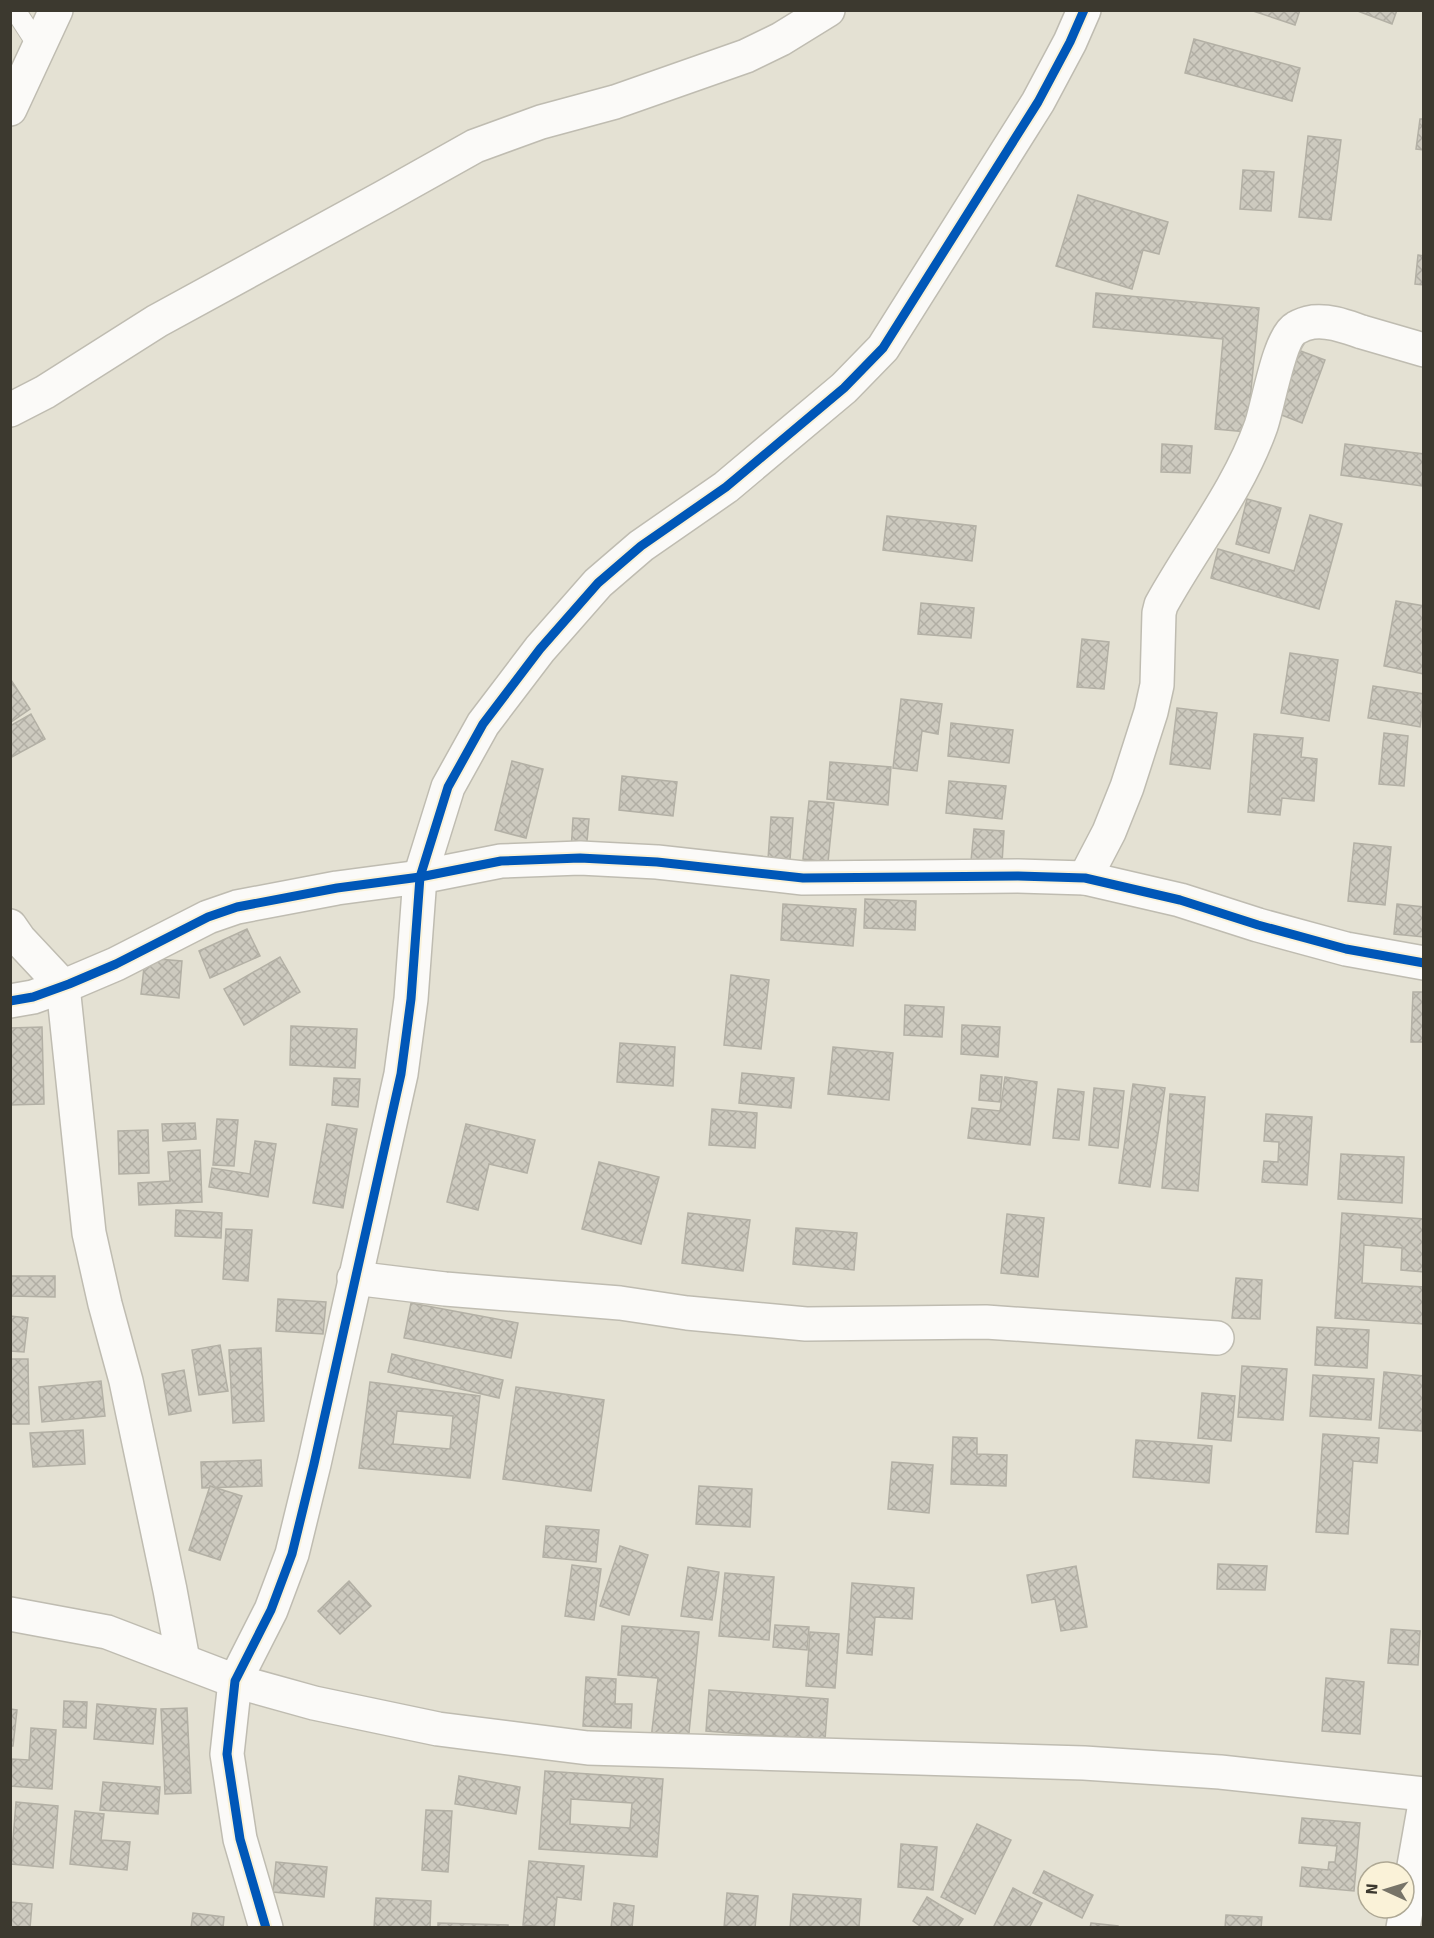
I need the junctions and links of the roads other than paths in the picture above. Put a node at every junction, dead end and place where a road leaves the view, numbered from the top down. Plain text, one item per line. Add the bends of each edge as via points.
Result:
1 (15, 10) edge
2 (56, 10) edge
3 (828, 10) edge
4 (1084, 10) edge
5 (39, 47) junction
6 (10, 109) edge
7 (1424, 350) edge
8 (10, 410) edge
9 (420, 877) junction
10 (1085, 878) junction
11 (10, 926) edge
12 (1424, 963) edge
13 (63, 986) junction
14 (10, 1001) edge
15 (354, 1278) junction
16 (1216, 1338) dead end
17 (10, 1614) edge
18 (183, 1660) junction
19 (235, 1681) junction
20 (1424, 1794) edge
21 (1424, 1809) edge
22 (266, 1928) edge
23 (1403, 1928) edge

1 - 5 lane
2 - 5 street
3 - 8 street via 746,56 475,146 157,321
4 - 9 street via 1038,102 883,348 844,388 726,487 640,546 598,583 540,649 483,724 448,787
5 - 6 street
7 - 10 street via 1330,322 1299,326 1287,337 1261,426 1244,465 1158,613 1157,685 1151,712 1127,788
9 - 10 street via 501,861 580,858 803,878
9 - 13 street via 237,907
9 - 15 street via 401,1074
10 - 12 street via 1180,900 1346,949
11 - 13 street
13 - 14 street
13 - 18 street via 89,1233 126,1381
15 - 16 street via 806,1324 986,1322
15 - 19 street via 292,1554 271,1610
17 - 18 street via 106,1632
18 - 19 street
19 - 20 street via 314,1703 438,1729 588,1748 1084,1763 1220,1772
19 - 22 street via 226,1754 240,1839
21 - 23 street

